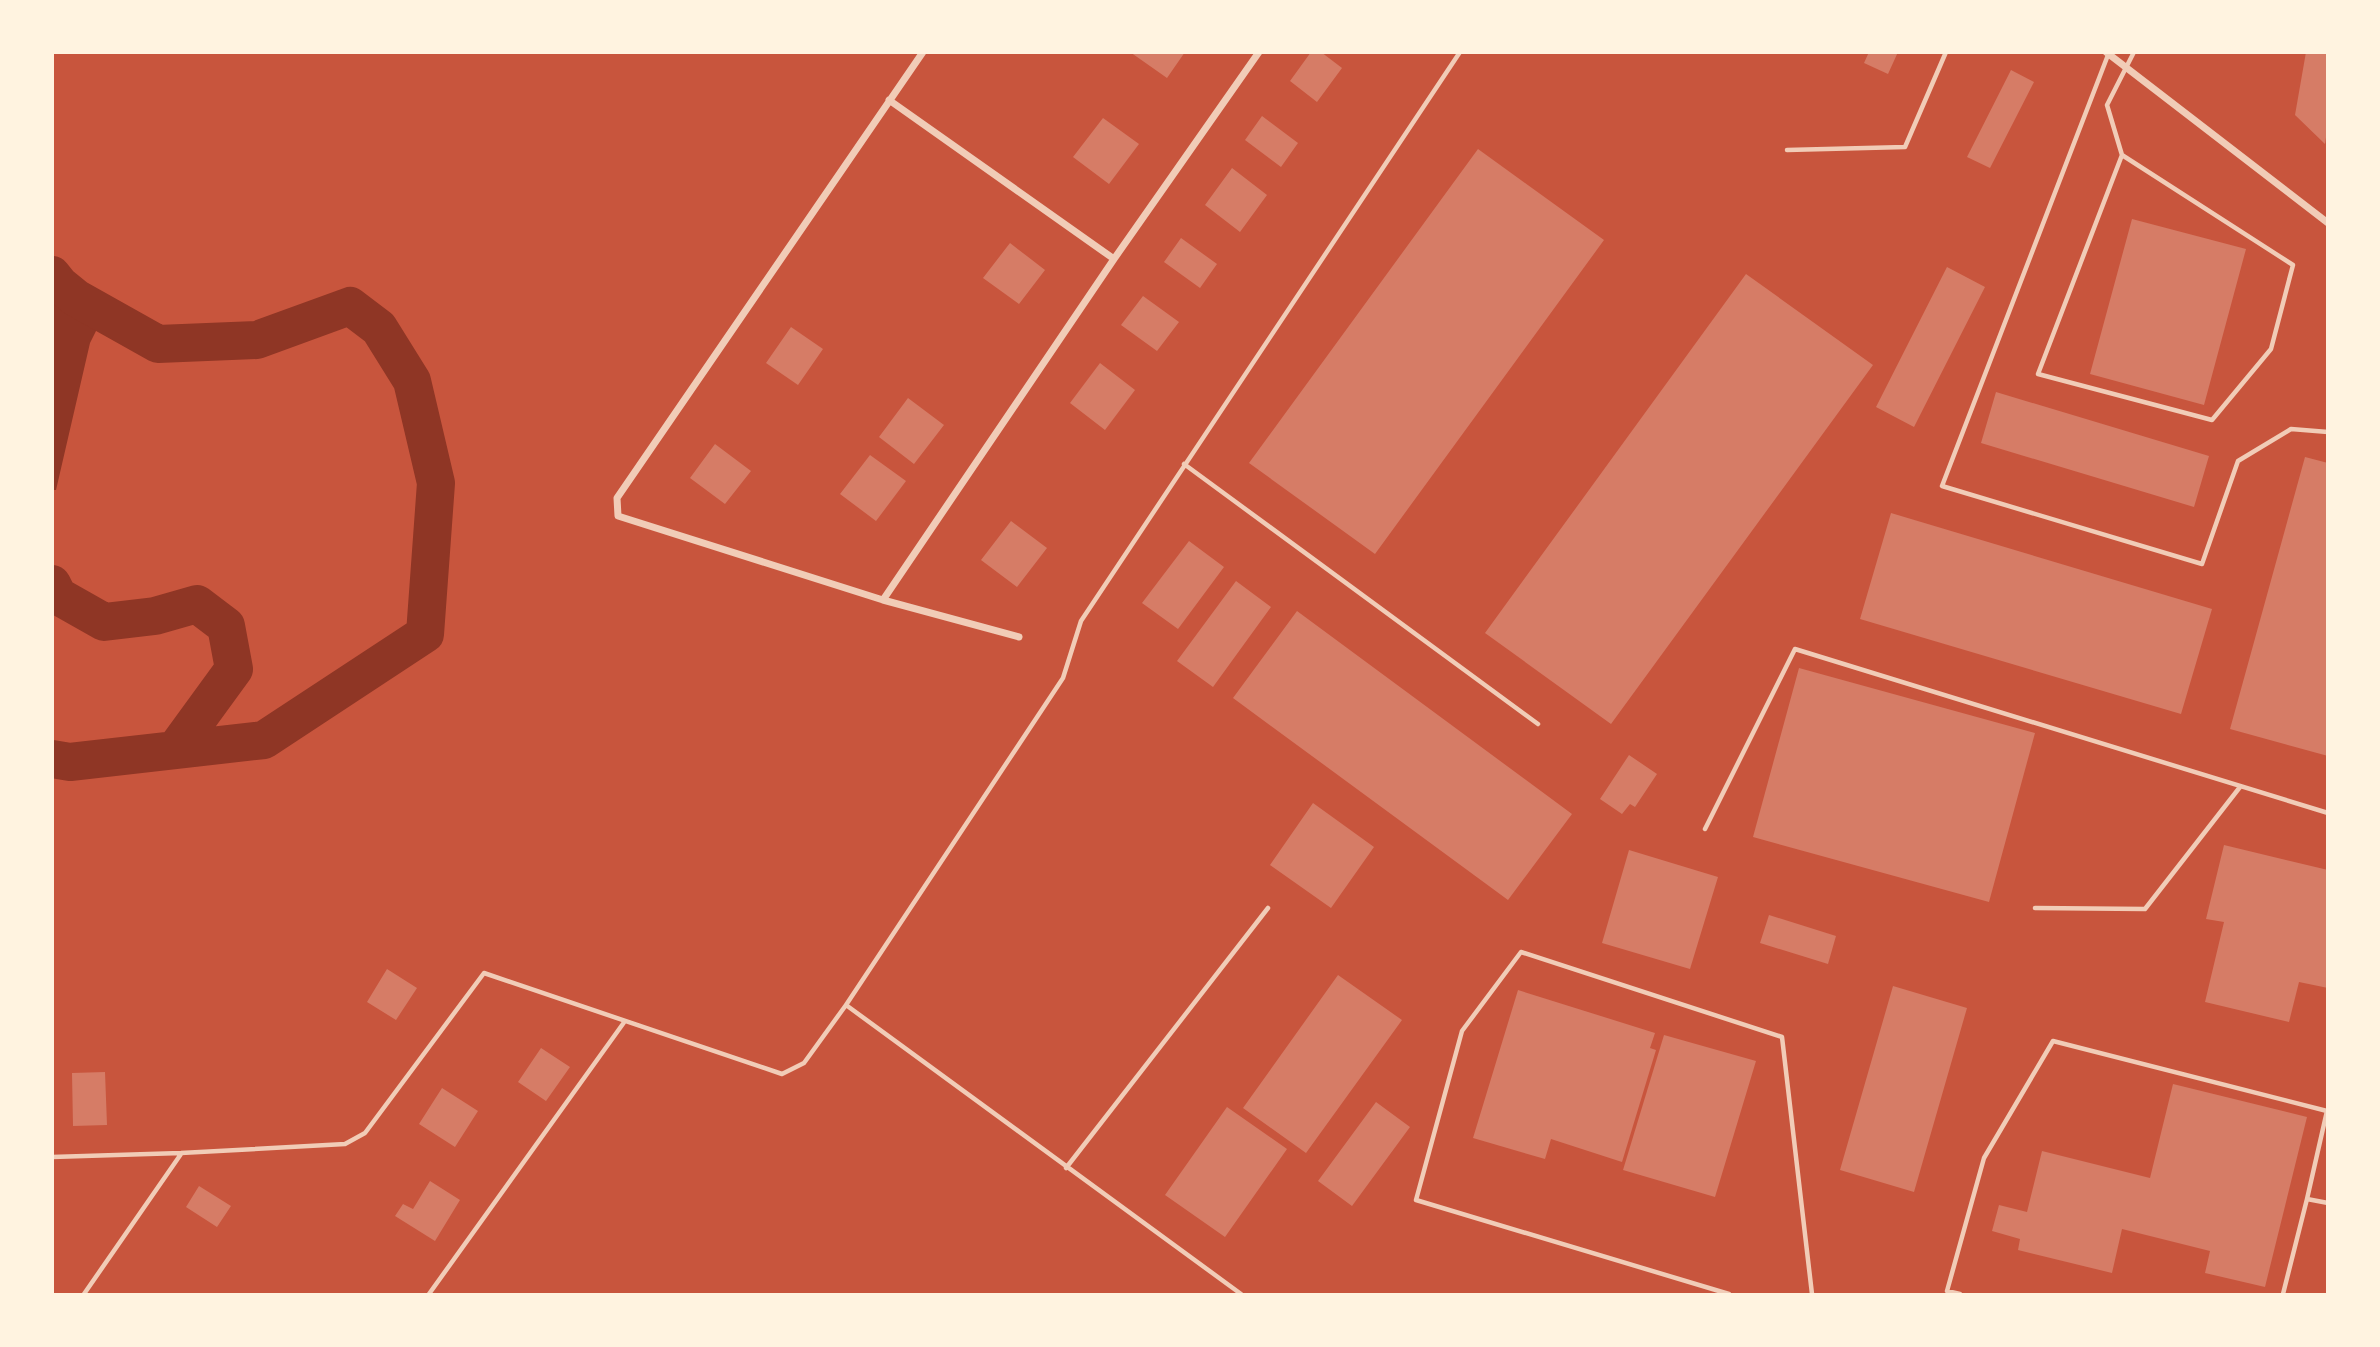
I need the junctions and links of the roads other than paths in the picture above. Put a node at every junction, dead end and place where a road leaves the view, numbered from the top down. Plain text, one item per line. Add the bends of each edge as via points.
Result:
1 (923, 52) edge
2 (1259, 52) edge
3 (1460, 52) edge
4 (1946, 52) edge
5 (2134, 52) edge
6 (2107, 53) edge
7 (2126, 67) junction
8 (890, 100) junction
9 (1787, 150) dead end
10 (2122, 155) junction
11 (2328, 223) edge
12 (1114, 258) junction
13 (2328, 432) edge
14 (1184, 464) junction
15 (883, 600) junction
16 (1019, 638) dead end
17 (1538, 724) dead end
18 (2240, 787) junction
19 (2328, 813) edge
20 (1705, 829) dead end
21 (1268, 908) dead end
22 (2035, 908) dead end
23 (845, 1005) junction
24 (625, 1021) junction
25 (181, 1153) junction
26 (52, 1157) edge
27 (1066, 1168) junction
28 (2307, 1199) junction
29 (2328, 1203) edge
30 (84, 1294) edge
31 (429, 1294) edge
32 (1241, 1294) edge
33 (1729, 1294) edge
34 (1812, 1294) edge
35 (1960, 1294) edge
36 (2283, 1294) edge

1 - 8 street
2 - 12 street
3 - 14 lane
4 - 9 lane via 1905,147
5 - 7 lane
6 - 7 street
6 - 13 lane via 1942,486 2202,564 2238,461 2291,429
7 - 10 lane via 2107,105
7 - 11 street
8 - 12 street
8 - 15 street via 617,498 618,516
10 - 10 lane via 2038,374 2212,420 2271,349 2293,265
12 - 15 street
14 - 17 lane
14 - 23 lane via 1081,621 1063,678
15 - 16 street
18 - 19 lane
18 - 20 lane via 1795,649
18 - 22 lane via 2144,909
21 - 27 lane
23 - 24 lane via 804,1063 782,1074
23 - 27 lane
24 - 25 lane via 484,974 365,1133 345,1144
24 - 31 lane
25 - 26 lane
25 - 30 lane
27 - 32 lane
28 - 29 lane
28 - 35 lane via 2327,1111 2053,1041 1984,1158 1947,1291
28 - 36 lane
33 - 34 lane via 1416,1200 1462,1031 1521,952 1782,1037

